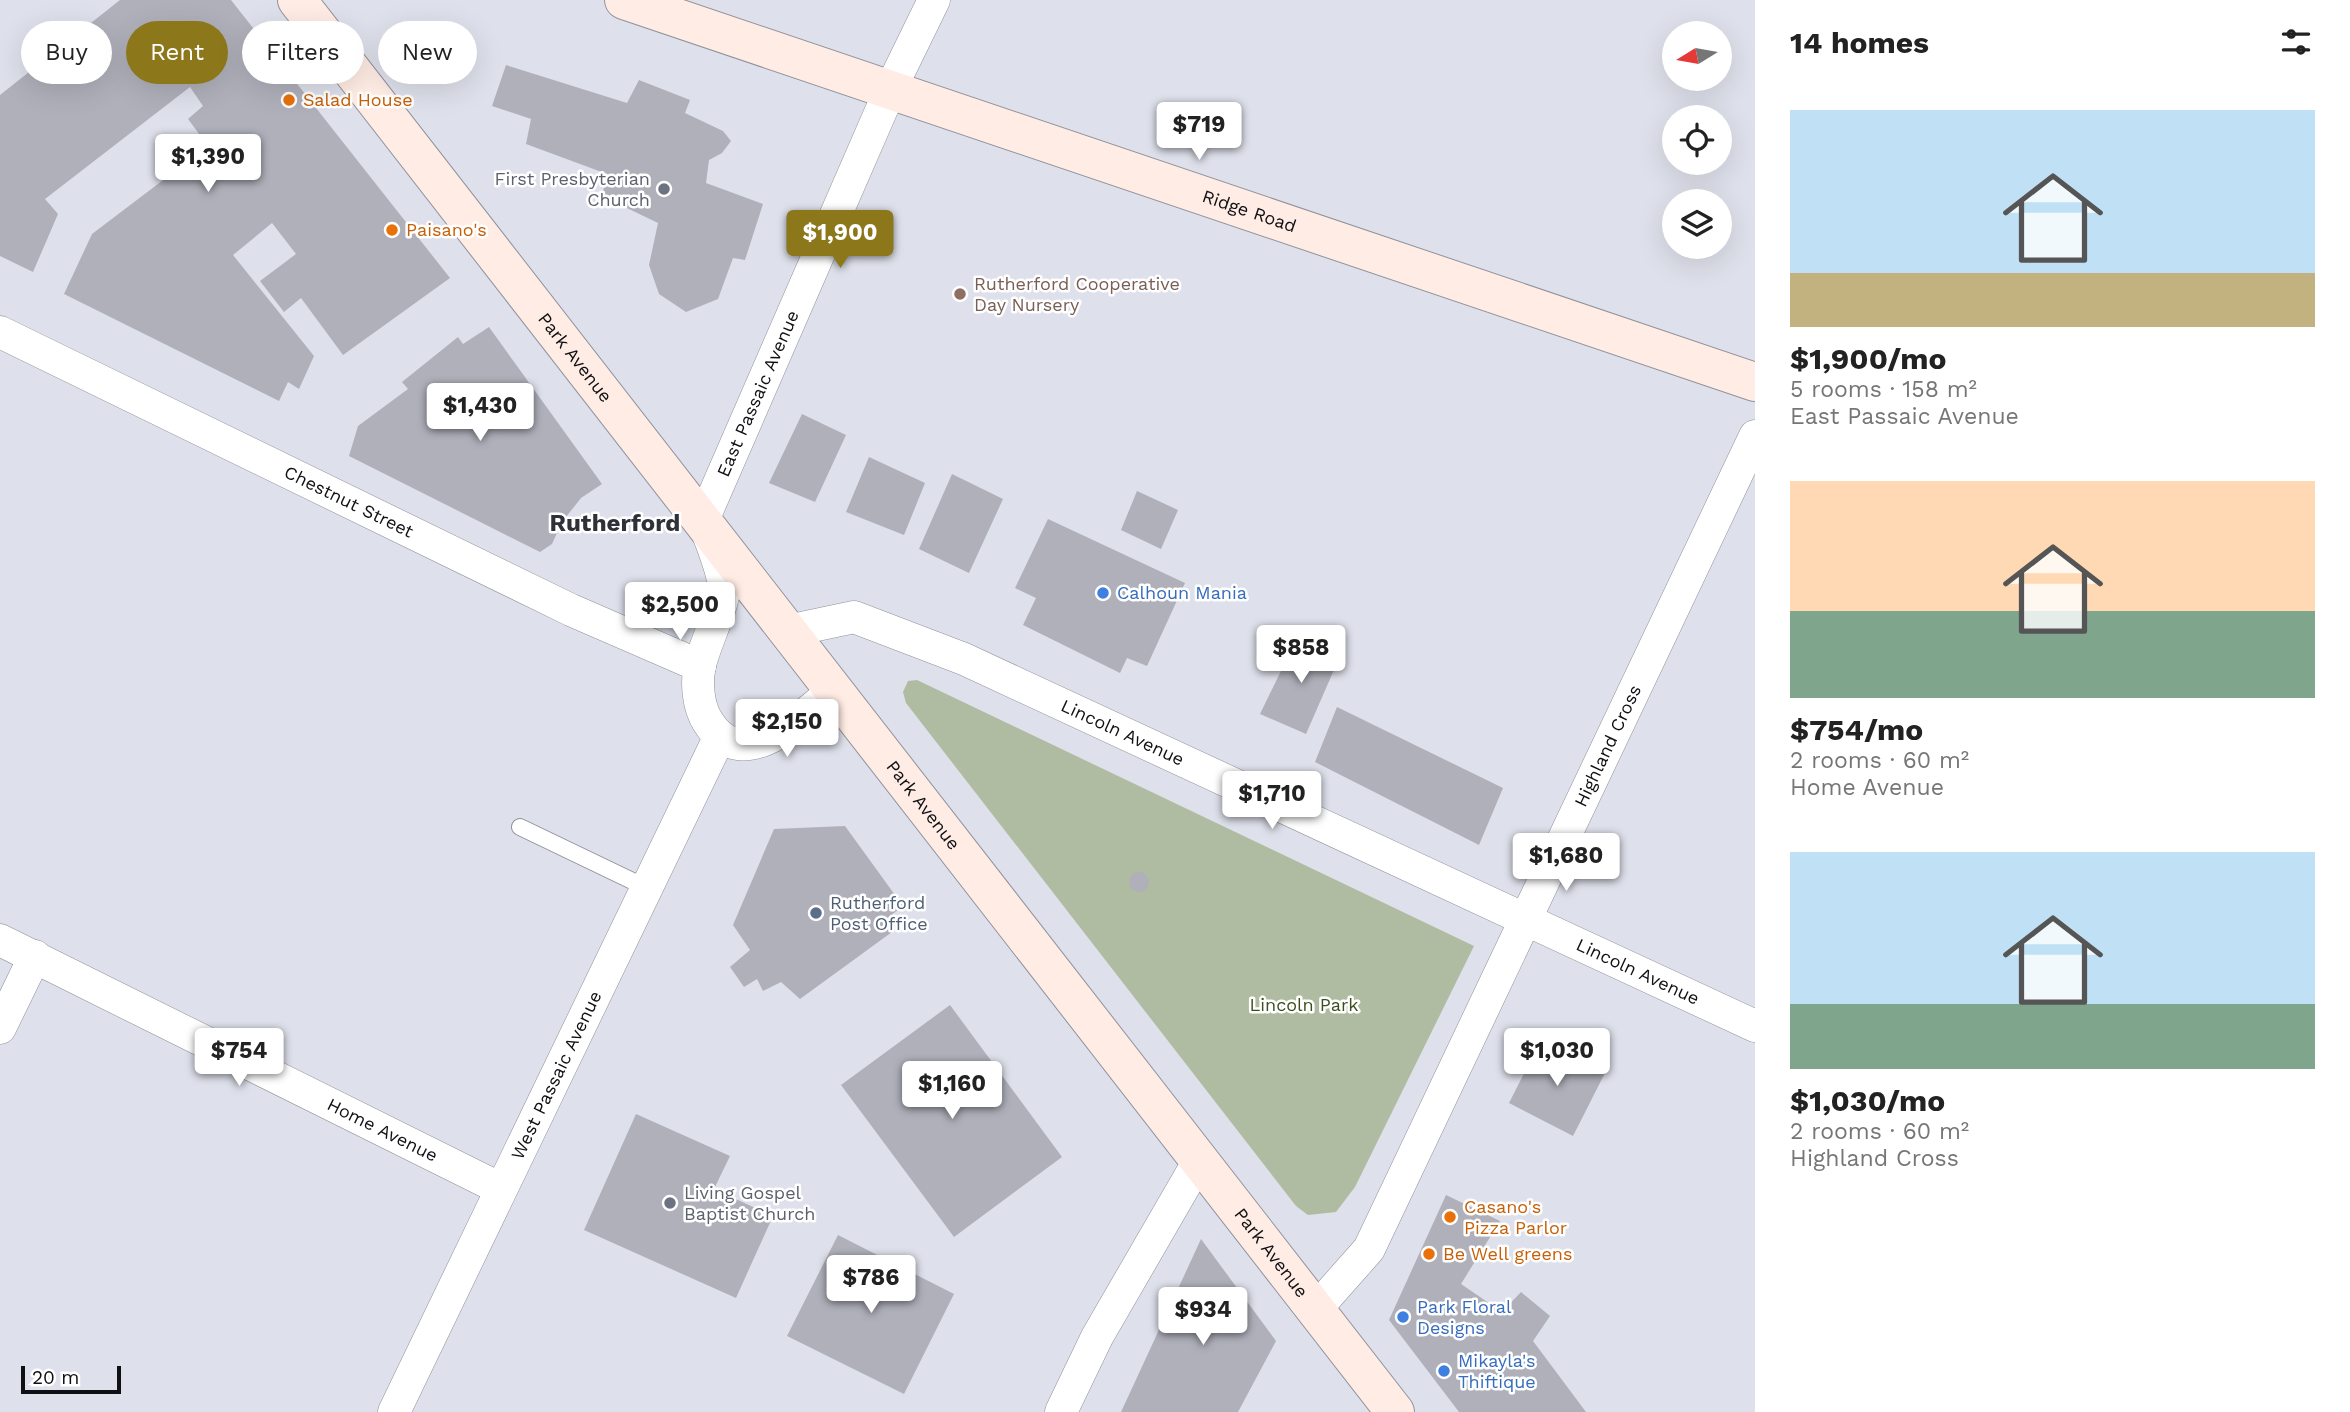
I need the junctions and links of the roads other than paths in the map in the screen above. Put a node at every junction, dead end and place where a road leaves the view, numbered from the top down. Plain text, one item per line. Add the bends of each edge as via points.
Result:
1 (297, 0) edge
2 (624, 0) edge
3 (934, 0) edge
4 (891, 88) junction
5 (0, 332) edge
6 (1755, 382) edge
7 (1755, 436) edge
8 (703, 520) junction
9 (788, 631) junction
10 (700, 666) junction
11 (833, 691) junction
12 (719, 738) junction
13 (520, 827) dead end
14 (647, 888) junction
15 (1524, 919) junction
16 (0, 940) edge
17 (35, 956) junction
18 (1755, 1026) edge
19 (0, 1028) edge
20 (1200, 1159) junction
21 (501, 1189) junction
22 (1315, 1309) junction
23 (394, 1412) edge
24 (1061, 1412) edge
25 (1395, 1412) edge

1 - 8 street, Park Avenue
2 - 4 street, Ridge Road
3 - 4 street, East Passaic Avenue
4 - 6 street, Ridge Road
4 - 8 street, East Passaic Avenue
5 - 10 street, Chestnut Street via 571,610
7 - 15 street, Highland Cross
8 - 9 street, Park Avenue
8 - 10 street via 724,589
9 - 11 street, Park Avenue
9 - 15 street, Lincoln Avenue via 854,617 964,659
10 - 12 street via 698,692 705,718
11 - 12 street via 762,742 745,745
11 - 20 street, Park Avenue
12 - 14 street, West Passaic Avenue
13 - 14 lane
14 - 21 street, West Passaic Avenue
15 - 18 street, Lincoln Avenue
15 - 22 street, Highland Cross via 1369,1249
16 - 17 street, Home Avenue
17 - 19 street
17 - 21 street, Home Avenue
20 - 22 street, Park Avenue
20 - 24 street via 1097,1337
21 - 23 street, West Passaic Avenue
22 - 25 street, Park Avenue

